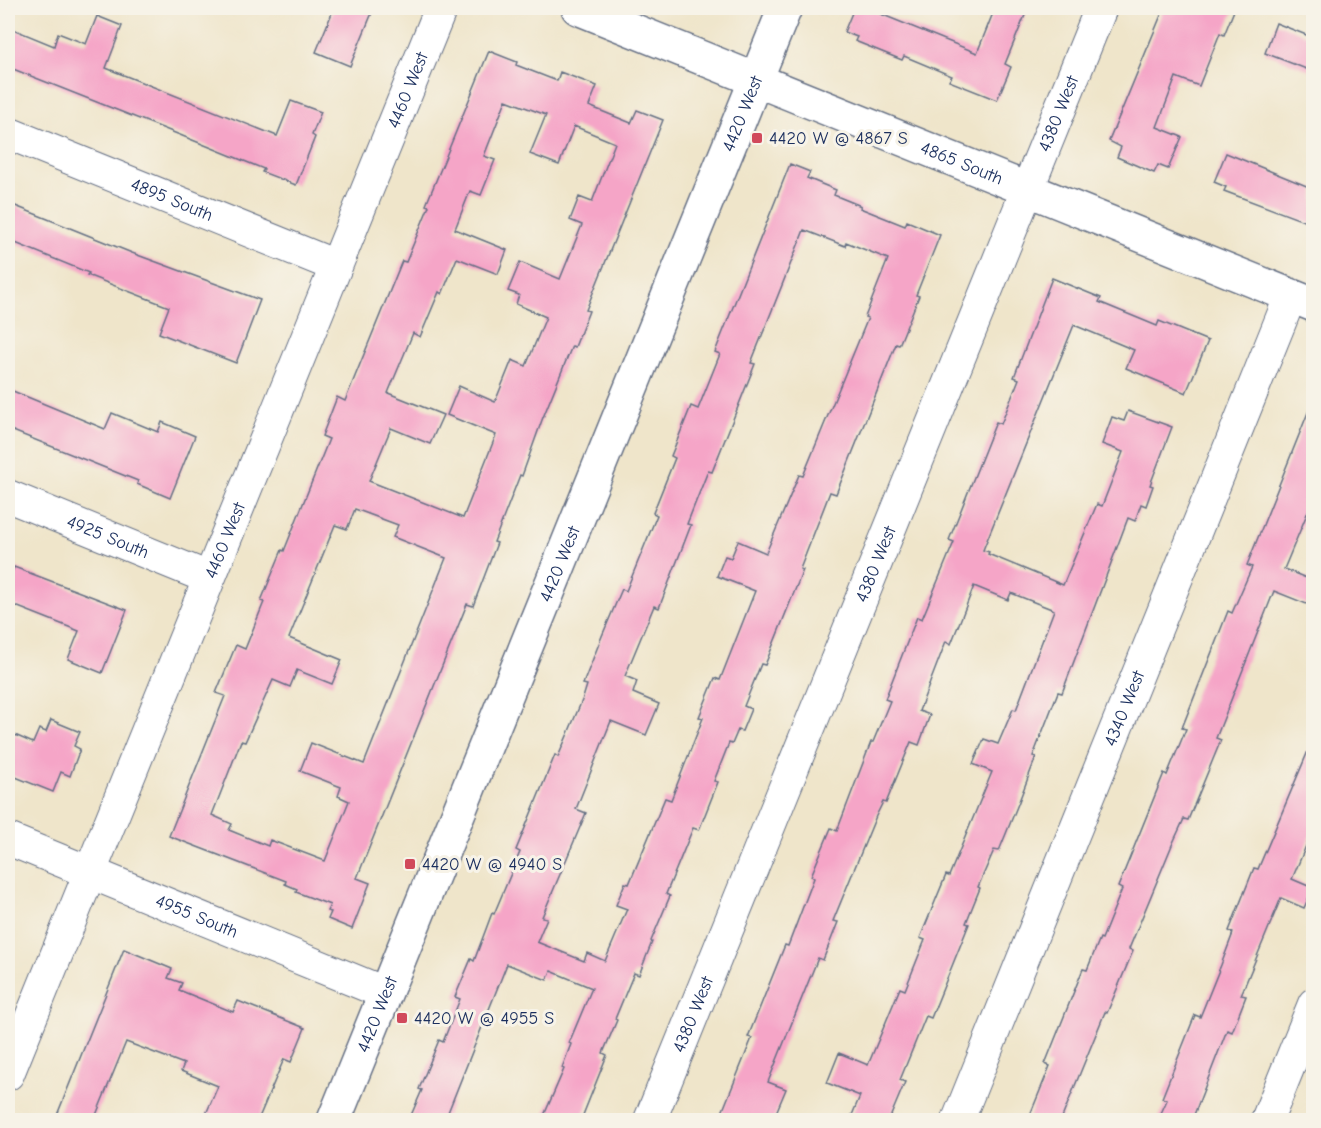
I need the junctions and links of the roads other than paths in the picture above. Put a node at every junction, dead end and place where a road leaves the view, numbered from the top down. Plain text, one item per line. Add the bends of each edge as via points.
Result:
1 (441, 8) edge
2 (579, 8) edge
3 (785, 8) edge
4 (1101, 8) edge
5 (756, 79) junction
6 (8, 133) edge
7 (1027, 189) junction
8 (336, 266) junction
9 (1302, 300) edge
10 (8, 496) edge
11 (209, 578) junction
12 (8, 839) edge
13 (90, 872) junction
14 (385, 993) junction
15 (1314, 1004) edge
16 (8, 1074) edge
17 (334, 1120) edge
18 (650, 1120) edge
19 (958, 1120) edge
20 (1267, 1120) edge

1 - 8 street, 4460 West
2 - 5 street, 4865 South
3 - 5 street, 4420 West
4 - 7 street, 4380 West
5 - 7 street, 4865 South
5 - 14 street, 4420 West
6 - 8 street, 4895 South
7 - 9 street, 4865 South
7 - 18 street, 4380 West
8 - 11 street, 4460 West
9 - 19 street, 4340 West
10 - 11 street, 4925 South
11 - 13 street, 4460 West
12 - 13 street, 4955 South
13 - 14 street, 4955 South
13 - 16 street, 4460 West
14 - 17 street, 4420 West
15 - 20 street

